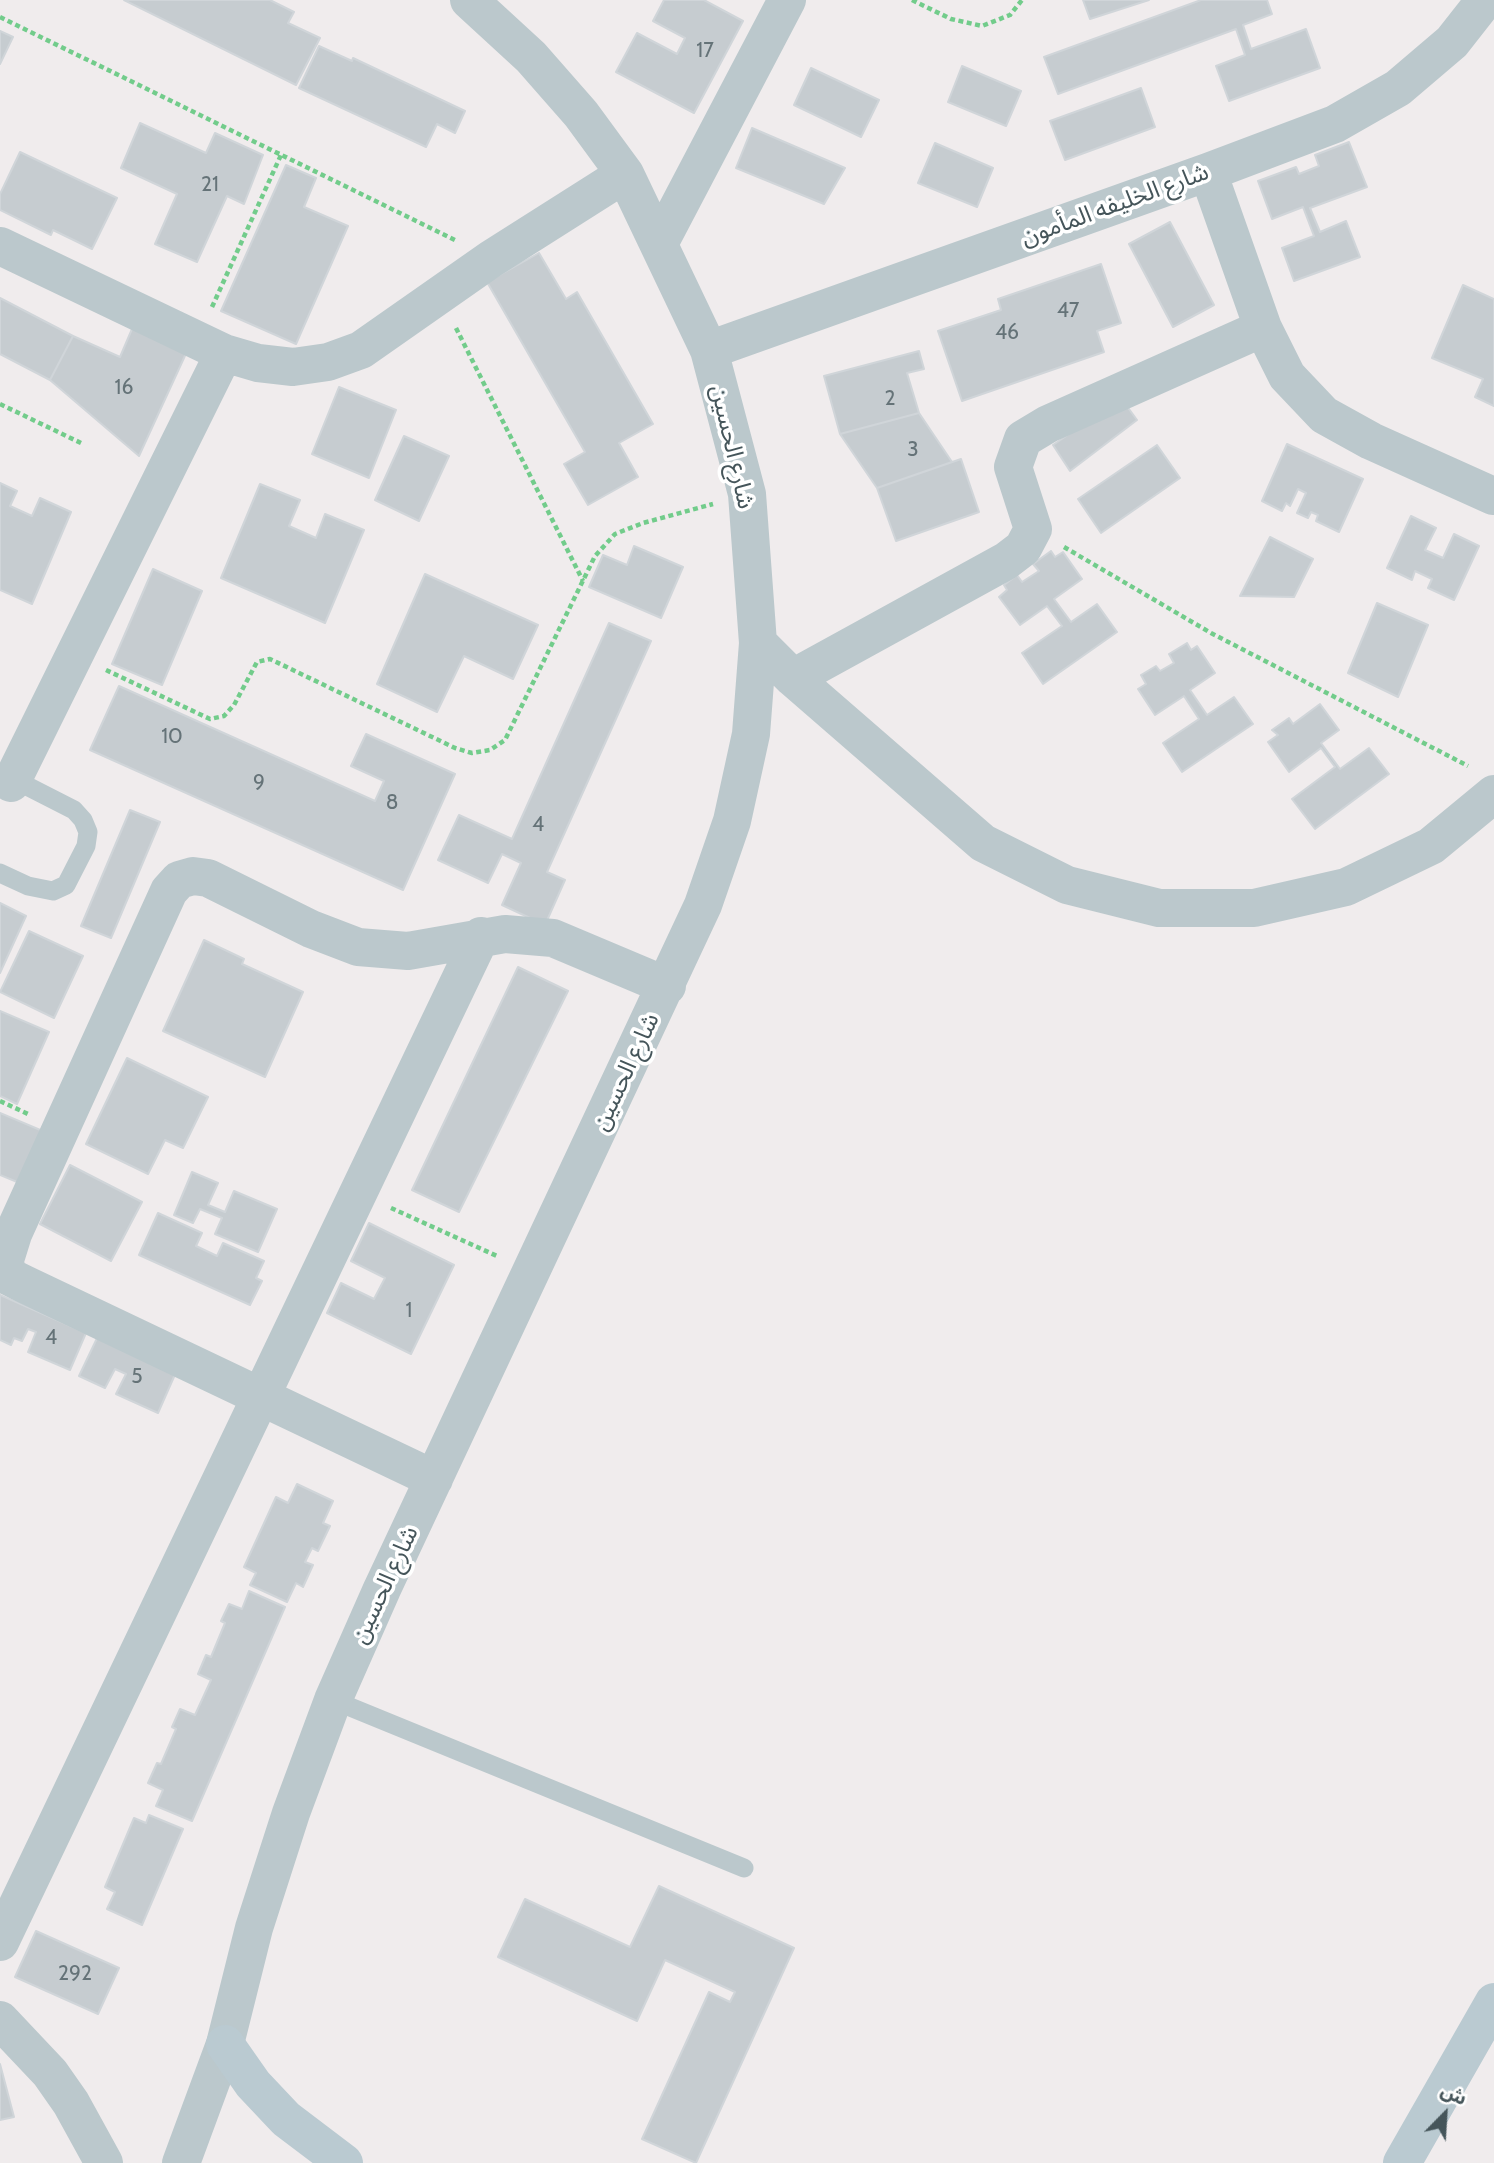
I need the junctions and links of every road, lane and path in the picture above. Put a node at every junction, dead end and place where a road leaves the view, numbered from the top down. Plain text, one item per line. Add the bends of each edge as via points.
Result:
1 (469, 0) edge
2 (787, 0) edge
3 (912, 0) edge
4 (1022, 0) edge
5 (1485, 0) edge
6 (0, 17) edge
7 (281, 155) junction
8 (1208, 172) junction
9 (625, 174) junction
10 (660, 242) junction
11 (0, 246) edge
12 (491, 258) junction
13 (440, 296) junction
14 (1263, 328) junction
15 (210, 347) junction
16 (709, 350) junction
17 (0, 404) edge
18 (81, 443) dead end
19 (747, 494) junction
20 (1493, 496) edge
21 (1033, 529) junction
22 (583, 581) junction
23 (758, 643) junction
24 (75, 655) junction
25 (793, 678) junction
26 (1482, 780) edge
27 (5, 786) edge
28 (0, 873) edge
29 (481, 936) junction
30 (667, 986) junction
31 (358, 1193) junction
32 (6, 1231) edge
33 (533, 1273) junction
34 (260, 1397) junction
35 (434, 1479) junction
36 (333, 1700) junction
37 (744, 1868) dead end
38 (0, 1942) edge
39 (1494, 2002) edge
40 (0, 2020) edge
41 (225, 2044) junction
42 (104, 2163) edge
43 (181, 2163) edge
44 (344, 2163) edge
45 (1402, 2163) edge

1 - 9 street, شارع الحسين via 531,57
2 - 10 street
3 - 4 path via 951,19 982,26 1010,15
5 - 8 street, شارع الخليفه المأمون via 1452,42 1398,88 1335,124
6 - 7 path
7 - 12 path
7 - 15 path
8 - 14 street
8 - 16 street, شارع الخليفه المأمون
9 - 10 street, شارع الحسين
9 - 12 street
10 - 16 street, شارع الحسين
11 - 15 street
12 - 13 street
13 - 15 street via 361,350 328,362 293,367 258,363
13 - 22 path
14 - 20 street via 1287,376 1324,415 1370,441
14 - 21 street via 1023,439 1013,467
15 - 24 street
16 - 19 street, شارع الحسين
17 - 18 path
19 - 22 path via 615,534 595,556
19 - 23 street, شارع الحسين
21 - 25 street via 1023,548 1006,561
21 - 26 path via 1210,633
22 - 24 path via 505,740 490,750 472,753 270,659 257,662 224,716 210,719
23 - 25 street
23 - 30 street, شارع الحسين via 751,734 732,821 704,905
24 - 27 street
25 - 26 street via 983,842 1067,885 1159,908 1254,908 1346,887 1431,846
27 - 28 lane via 25,785 74,810 88,832 86,846 66,885 53,891
29 - 30 street via 553,938
29 - 31 street
29 - 32 street via 408,951 358,947 208,878 179,880 169,891
30 - 33 street, شارع الحسين
31 - 33 path
31 - 34 street
32 - 34 street via 4,1263 10,1277
33 - 35 street, شارع الحسين
34 - 35 street
34 - 38 street
35 - 36 street, شارع الحسين
36 - 37 lane
36 - 41 street, شارع الحسين via 254,1928
39 - 45 street
40 - 42 street via 50,2073
41 - 43 street, شارع الحسين
41 - 44 street via 253,2084 286,2119

